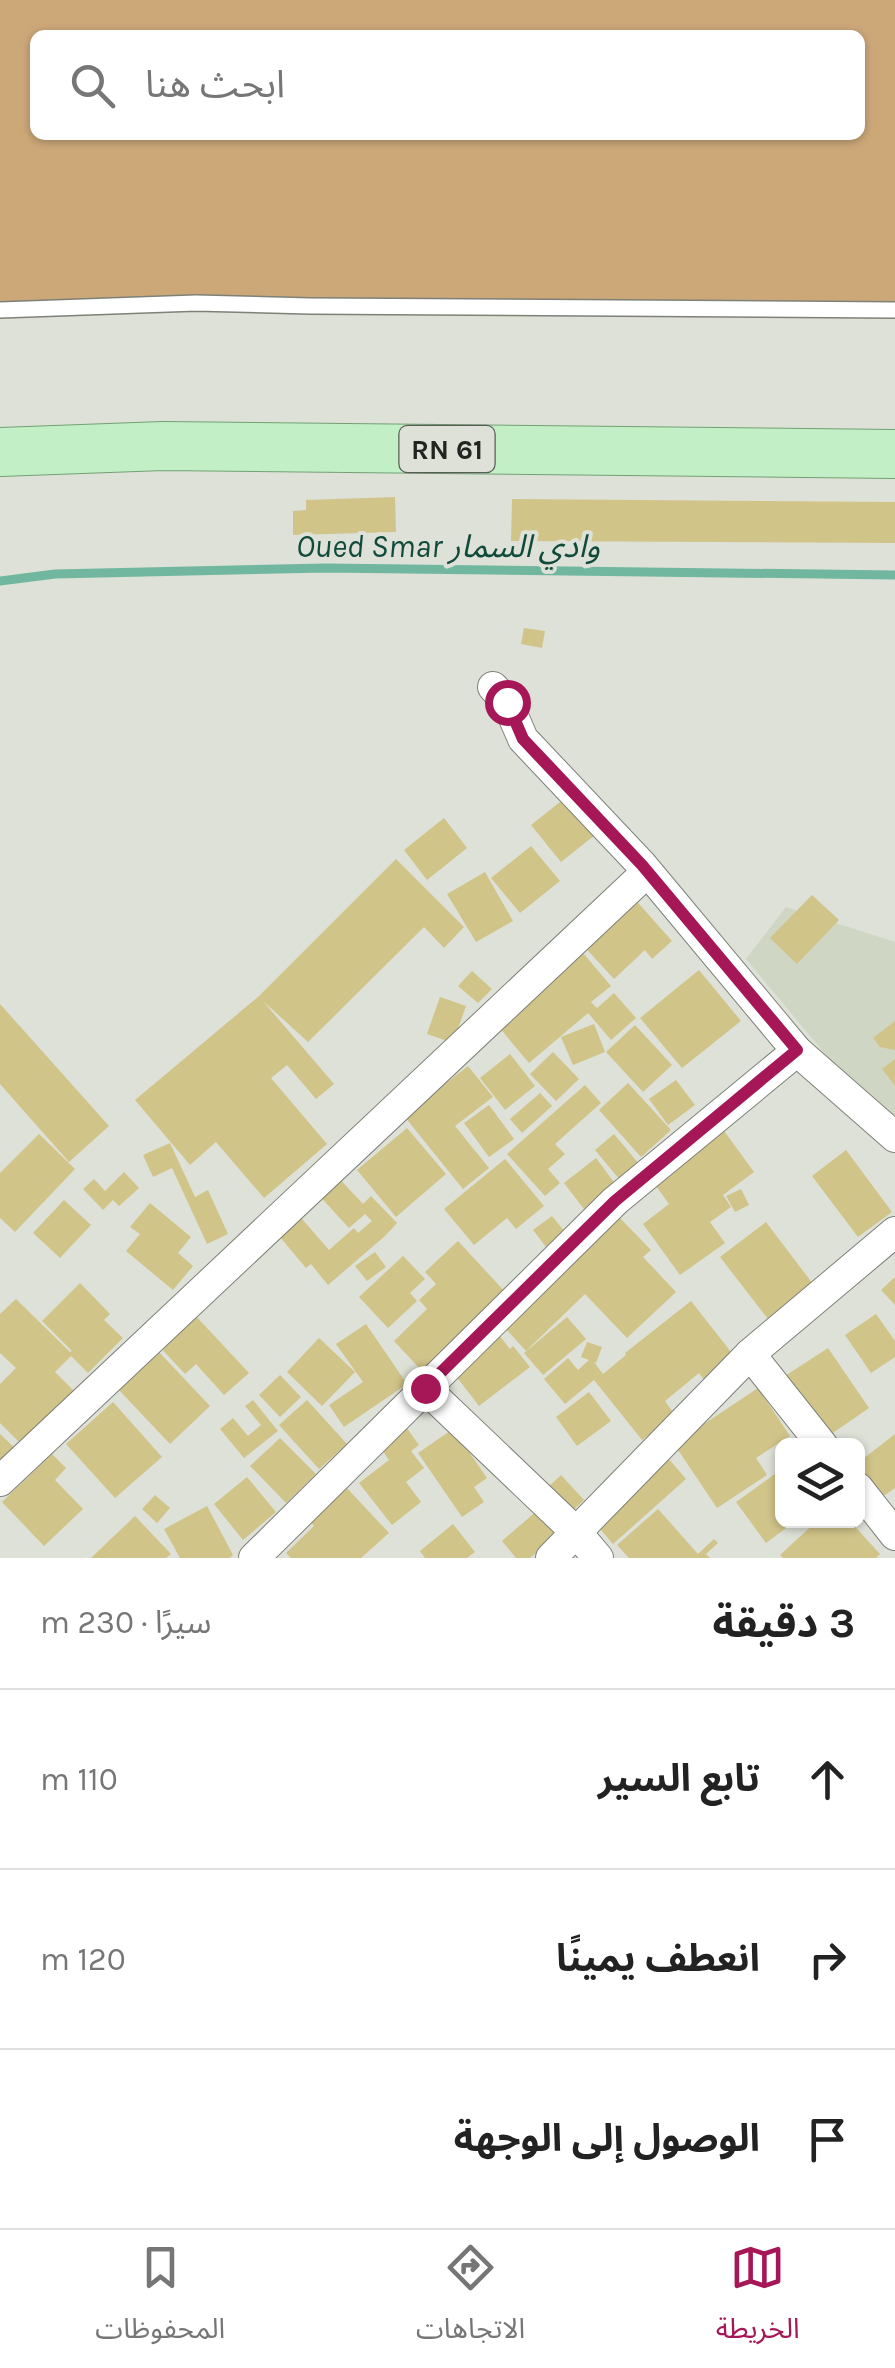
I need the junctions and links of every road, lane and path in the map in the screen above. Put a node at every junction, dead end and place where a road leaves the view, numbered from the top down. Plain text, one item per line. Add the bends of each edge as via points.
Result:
1 (0, 310) edge
2 (895, 310) edge
3 (0, 452) edge
4 (895, 454) edge
5 (493, 686) dead end
6 (647, 872) junction
7 (797, 1050) junction
8 (895, 1137) edge
9 (895, 1232) edge
10 (750, 1354) junction
11 (425, 1388) junction
12 (818, 1438) edge
13 (0, 1480) edge
14 (865, 1497) edge
15 (578, 1532) junction
16 (895, 1535) edge
17 (254, 1558) edge
18 (551, 1558) edge
19 (598, 1558) edge

1 - 2 lane via 196,303
3 - 4 main road, RN 61 via 163,446
5 - 6 street via 523,739
6 - 7 street
6 - 13 street
7 - 8 street
7 - 11 street via 615,1201
9 - 10 street
10 - 12 street
10 - 15 street
11 - 15 street
11 - 17 street
14 - 16 street
15 - 18 street
15 - 19 street

